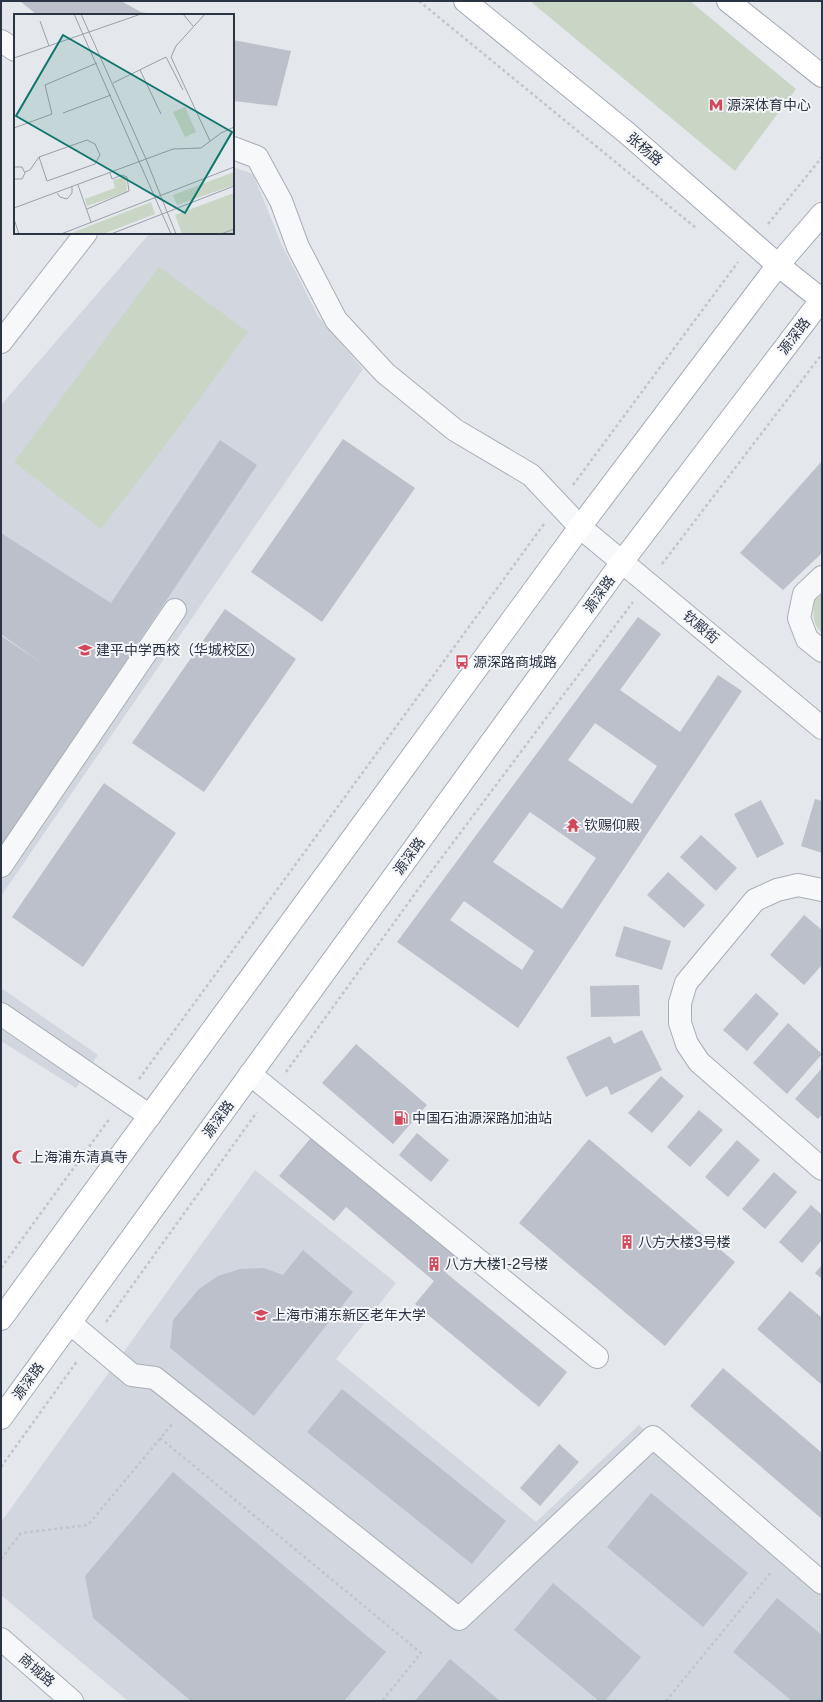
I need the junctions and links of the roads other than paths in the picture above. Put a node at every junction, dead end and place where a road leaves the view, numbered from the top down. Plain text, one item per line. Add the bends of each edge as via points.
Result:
1 (465, 1) edge
2 (728, 1) edge
3 (1, 41) edge
4 (14, 49) edge
5 (822, 76) edge
6 (234, 148) edge
7 (822, 214) edge
8 (85, 234) edge
9 (778, 265) junction
10 (822, 300) edge
11 (1, 342) edge
12 (580, 527) junction
13 (622, 562) junction
14 (822, 577) edge
15 (175, 610) dead end
16 (822, 651) edge
17 (822, 728) edge
18 (1, 866) edge
19 (822, 890) edge
20 (1, 1014) edge
21 (250, 1074) junction
22 (150, 1116) junction
23 (822, 1169) edge
24 (1, 1318) edge
25 (70, 1323) junction
26 (597, 1357) dead end
27 (1, 1418) edge
28 (822, 1583) edge
29 (1, 1639) edge
30 (72, 1701) edge

1 - 9 main road, 张杨路 via 627,133
2 - 5 main road
3 - 4 street
6 - 12 street, 钦殿街 via 257,157 281,201 298,247 336,320 385,373 455,430 531,476
7 - 9 main road
8 - 11 street
9 - 10 main road, 张杨路
9 - 12 main road
10 - 13 main road, 源深路
12 - 13 street, 钦殿街
12 - 22 main road
13 - 17 street, 钦殿街
13 - 21 main road, 源深路
14 - 16 street via 804,594 799,618 807,639
15 - 18 street
19 - 23 street via 798,885 777,890 755,900 686,984 680,1003 680,1023 687,1044 699,1062
20 - 22 street
21 - 25 main road, 源深路
21 - 26 street
22 - 24 main road
25 - 27 main road, 源深路
25 - 28 street via 132,1375 155,1378 459,1619 653,1437
29 - 30 street, 商城路

